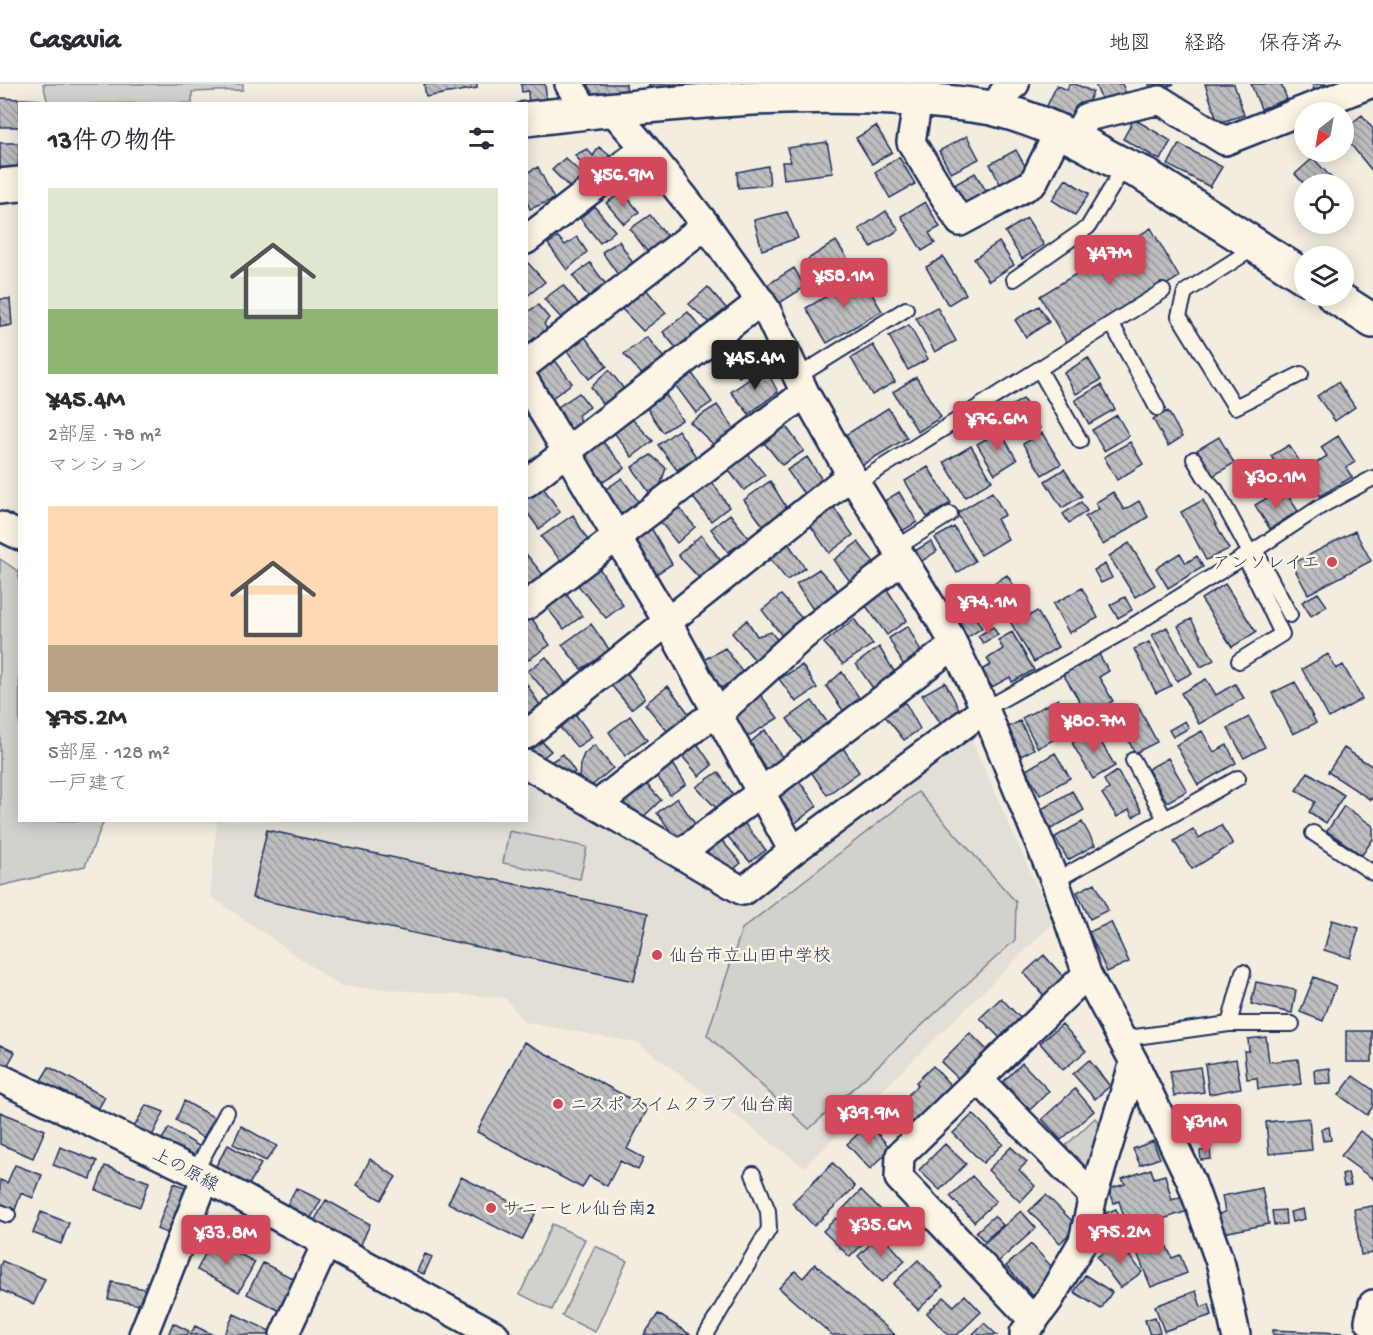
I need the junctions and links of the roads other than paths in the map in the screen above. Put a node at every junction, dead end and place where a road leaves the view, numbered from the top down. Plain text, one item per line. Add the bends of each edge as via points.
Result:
1 (569, 84) edge
2 (1015, 84) edge
3 (1370, 84) edge
4 (819, 87) edge
5 (937, 91) edge
6 (993, 108) junction
7 (598, 110) junction
8 (528, 119) edge
9 (1067, 135) junction
10 (645, 148) junction
11 (1124, 166) junction
12 (18, 184) edge
13 (0, 186) edge
14 (706, 225) junction
15 (528, 238) edge
16 (1257, 246) junction
17 (1294, 270) edge
18 (1014, 279) dead end
19 (1163, 291) dead end
20 (761, 301) junction
21 (1350, 306) edge
22 (906, 309) dead end
23 (1373, 321) edge
24 (1112, 324) junction
25 (528, 362) edge
26 (1039, 369) junction
27 (1302, 374) dead end
28 (801, 385) junction
29 (528, 386) edge
30 (1157, 408) dead end
31 (1080, 441) dead end
32 (567, 451) junction
33 (1194, 459) dead end
34 (1373, 478) edge
35 (854, 479) junction
36 (528, 481) edge
37 (950, 514) dead end
38 (0, 526) edge
39 (18, 535) edge
40 (617, 535) junction
41 (899, 553) junction
42 (1250, 553) junction
43 (528, 604) edge
44 (1290, 615) dead end
45 (668, 623) junction
46 (954, 645) junction
47 (1239, 661) dead end
48 (985, 709) junction
49 (718, 714) junction
50 (528, 733) edge
51 (1133, 760) dead end
52 (528, 765) edge
53 (1238, 778) dead end
54 (761, 792) junction
55 (597, 805) junction
56 (1165, 819) junction
57 (1313, 833) dead end
58 (793, 851) junction
59 (680, 854) junction
60 (1373, 873) edge
61 (1054, 881) junction
62 (1244, 972) dead end
63 (1087, 974) junction
64 (1229, 1024) junction
65 (1292, 1024) dead end
66 (1121, 1039) junction
67 (1134, 1062) junction
68 (0, 1078) edge
69 (979, 1080) junction
70 (227, 1112) dead end
71 (753, 1174) dead end
72 (200, 1176) junction
73 (1094, 1196) junction
74 (326, 1244) junction
75 (1373, 1304) edge
76 (1373, 1324) edge
77 (1029, 1328) edge
78 (144, 1335) edge
79 (284, 1335) edge
80 (495, 1335) edge
81 (706, 1335) edge
82 (1236, 1335) edge

1 - 7 street
2 - 6 street
3 - 9 street via 1225,141 1160,100 1087,117
4 - 5 street
4 - 7 street
5 - 6 street
5 - 9 street via 911,142 960,222 1033,183
6 - 9 street
7 - 8 street
7 - 10 street
9 - 11 street
10 - 14 street
10 - 15 street
11 - 16 street via 1142,173
11 - 18 lane via 1088,227
12 - 13 street
14 - 20 street
14 - 25 street
16 - 17 street
16 - 27 lane via 1185,292 1179,316 1235,407
19 - 24 lane
20 - 28 street
20 - 32 street
21 - 23 street
22 - 28 lane
24 - 26 lane
24 - 30 lane
26 - 31 lane
26 - 35 lane
28 - 35 street
28 - 40 street
29 - 32 street
32 - 36 street
32 - 40 street
33 - 42 lane
34 - 42 lane
35 - 41 street
35 - 45 street
37 - 41 lane
38 - 39 street
40 - 43 street
40 - 45 street
41 - 46 street
41 - 49 street
42 - 44 lane
42 - 47 lane via 1282,634
42 - 48 lane via 1121,633
45 - 49 street
45 - 50 street
46 - 48 street
46 - 54 street
48 - 58 street
48 - 61 street
49 - 54 street
49 - 55 street via 701,723
51 - 56 lane
52 - 55 street
53 - 56 lane
54 - 58 street
54 - 59 street
55 - 59 street
56 - 61 lane
57 - 60 lane
58 - 59 street via 743,891
61 - 63 street
62 - 64 lane
63 - 66 street
63 - 69 street
64 - 65 lane
64 - 66 lane
66 - 67 street
67 - 73 street
67 - 82 street via 1191,1181 1221,1265
68 - 72 street, 上の原線
69 - 73 street
69 - 77 street via 900,1155 898,1178
70 - 72 lane
71 - 81 lane via 768,1211 769,1228
72 - 74 street, 上の原線
72 - 78 street
73 - 77 street via 1083,1241
74 - 79 street
74 - 80 street, 上の原線
75 - 76 street via 1369,1321

